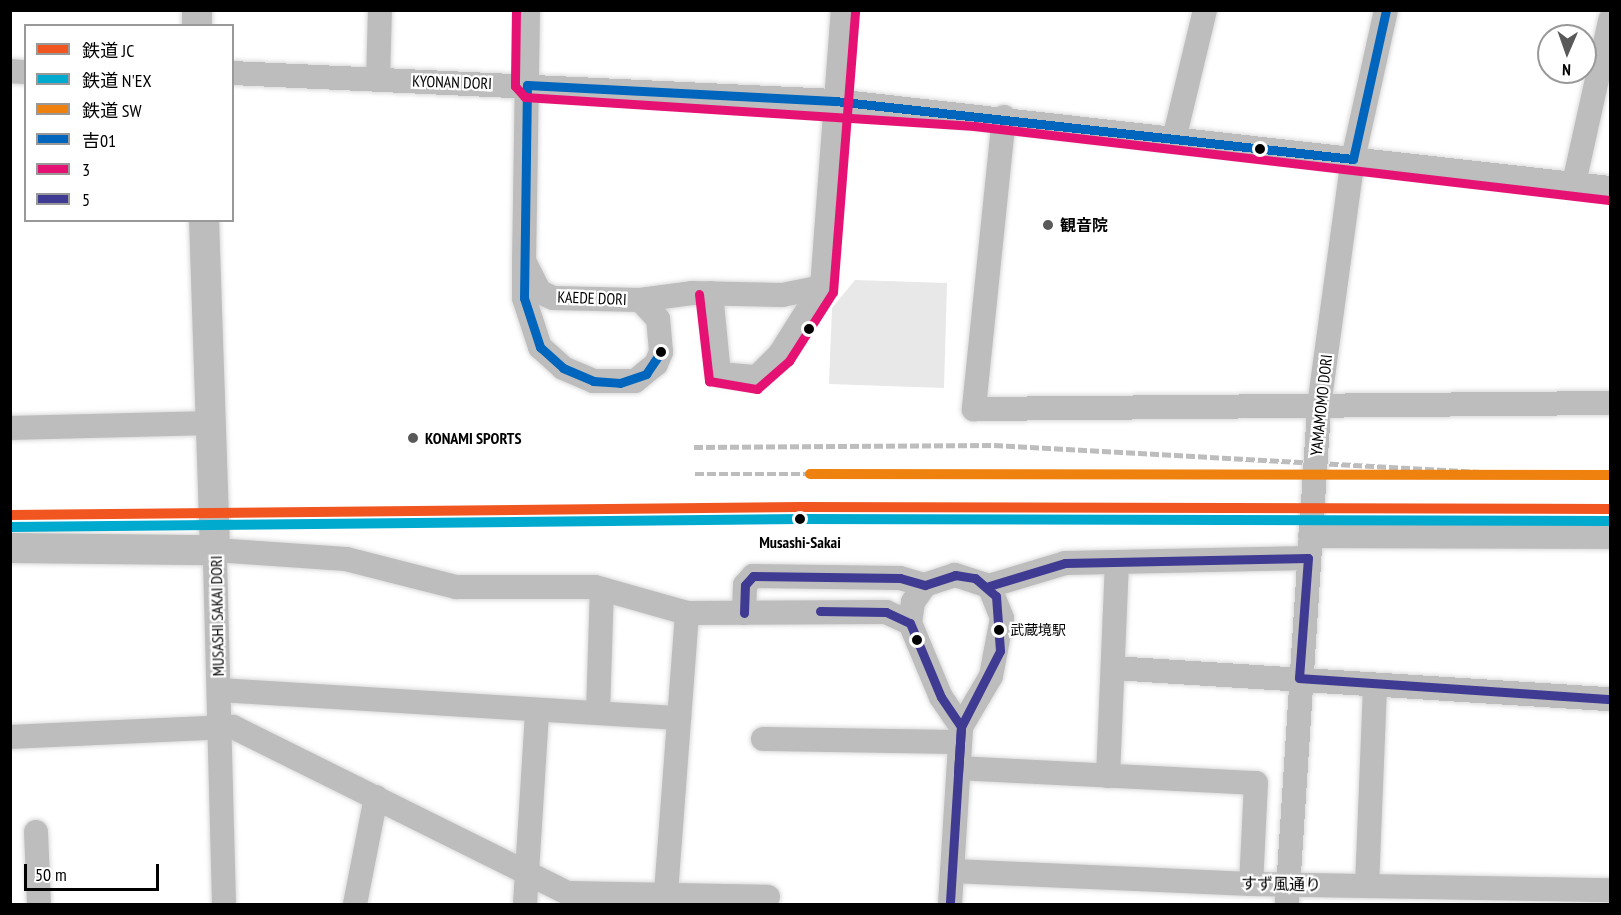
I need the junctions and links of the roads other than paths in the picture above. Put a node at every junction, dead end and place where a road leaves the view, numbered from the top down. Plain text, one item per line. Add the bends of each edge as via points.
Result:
1 (380, 10) edge
2 (528, 10) edge
3 (843, 10) edge
4 (1205, 10) edge
5 (1386, 10) edge
6 (1611, 20) edge
7 (234, 73) edge
8 (378, 80) junction
9 (527, 85) junction
10 (835, 101) junction
11 (1004, 117) junction
12 (1175, 135) junction
13 (1353, 159) junction
14 (1574, 183) junction
15 (1611, 188) edge
16 (204, 222) edge
17 (524, 261) junction
18 (822, 286) junction
19 (711, 293) junction
20 (553, 298) junction
21 (640, 300) junction
22 (532, 328) junction
23 (1611, 403) edge
24 (1319, 406) junction
25 (211, 423) junction
26 (10, 428) edge
27 (1611, 537) edge
28 (1309, 547) junction
29 (13, 549) edge
30 (215, 549) junction
31 (1116, 562) junction
32 (925, 585) junction
33 (989, 586) junction
34 (602, 589) junction
35 (687, 613) junction
36 (744, 613) junction
37 (910, 623) junction
38 (1113, 668) junction
39 (1299, 678) junction
40 (1375, 685) junction
41 (219, 690) junction
42 (941, 697) junction
43 (978, 699) junction
44 (1611, 699) edge
45 (537, 711) junction
46 (598, 713) junction
47 (679, 718) junction
48 (218, 724) junction
49 (961, 735) junction
50 (10, 737) edge
51 (763, 739) dead end
52 (959, 768) junction
53 (1108, 776) junction
54 (376, 798) junction
55 (36, 832) dead end
56 (952, 871) junction
57 (530, 875) junction
58 (1251, 884) junction
59 (1367, 886) junction
60 (1611, 890) edge
61 (666, 893) junction
62 (1288, 894) edge
63 (768, 897) dead end
64 (625, 898) edge
65 (39, 904) edge
66 (224, 904) edge
67 (355, 904) edge
68 (525, 904) edge
69 (950, 904) edge

1 - 8 street
2 - 9 street, KAEDE DORI
3 - 10 street
4 - 12 street
5 - 13 street
6 - 14 street
7 - 8 street, KYONAN DORI
8 - 9 street, KYONAN DORI
9 - 10 street, KYONAN DORI
9 - 17 street, KAEDE DORI
10 - 11 street, KYONAN DORI
10 - 18 street
11 - 12 street, KYONAN DORI
11 - 24 street via 974,410
12 - 13 street, KYONAN DORI
13 - 14 street, KYONAN DORI
13 - 24 street, YAMAMOMO DORI
14 - 15 street, KYONAN DORI
16 - 25 main road, MUSASHI SAKAI DORI
17 - 20 street, KAEDE DORI via 532,282
17 - 22 street via 524,298
18 - 19 street, KAEDE DORI via 782,295
18 - 19 street via 780,354 757,377 719,374
19 - 21 street, KAEDE DORI
20 - 21 street, KAEDE DORI
20 - 22 street
21 - 22 street via 658,319 661,352 635,381 593,381 563,368 540,347
23 - 24 street
24 - 28 street, YAMAMOMO DORI
25 - 26 street
25 - 30 main road, MUSASHI SAKAI DORI
27 - 28 street
28 - 31 street
28 - 39 street, YAMAMOMO DORI
29 - 30 main road
30 - 34 street via 346,559 456,587
30 - 41 street, MUSASHI SAKAI DORI
31 - 33 street via 1034,568
31 - 38 street
32 - 33 street via 955,575
32 - 36 street via 900,578 753,576 745,585
32 - 37 street via 913,602
33 - 43 street via 1002,618 1000,651
34 - 35 street
34 - 46 street
35 - 36 street
35 - 47 street
36 - 37 street via 886,612
37 - 42 street
38 - 39 street
38 - 53 street
39 - 40 street
39 - 62 street, YAMAMOMO DORI
40 - 44 street
40 - 59 street
41 - 45 street
41 - 48 street, MUSASHI SAKAI DORI
42 - 43 street
42 - 49 street
43 - 49 street
45 - 46 street
45 - 57 street
46 - 47 street
47 - 61 street
48 - 50 street
48 - 54 street
48 - 66 street, MUSASHI SAKAI DORI
49 - 51 street
49 - 52 street
52 - 53 street
52 - 56 street
53 - 58 street via 1256,783
54 - 57 street
54 - 67 street
55 - 65 street
56 - 58 street, すず風通り
56 - 69 street
57 - 64 street via 568,892
57 - 68 street
58 - 62 street, すず風通り
59 - 60 street, すず風通り
59 - 62 street, すず風通り
61 - 63 street
61 - 64 street

